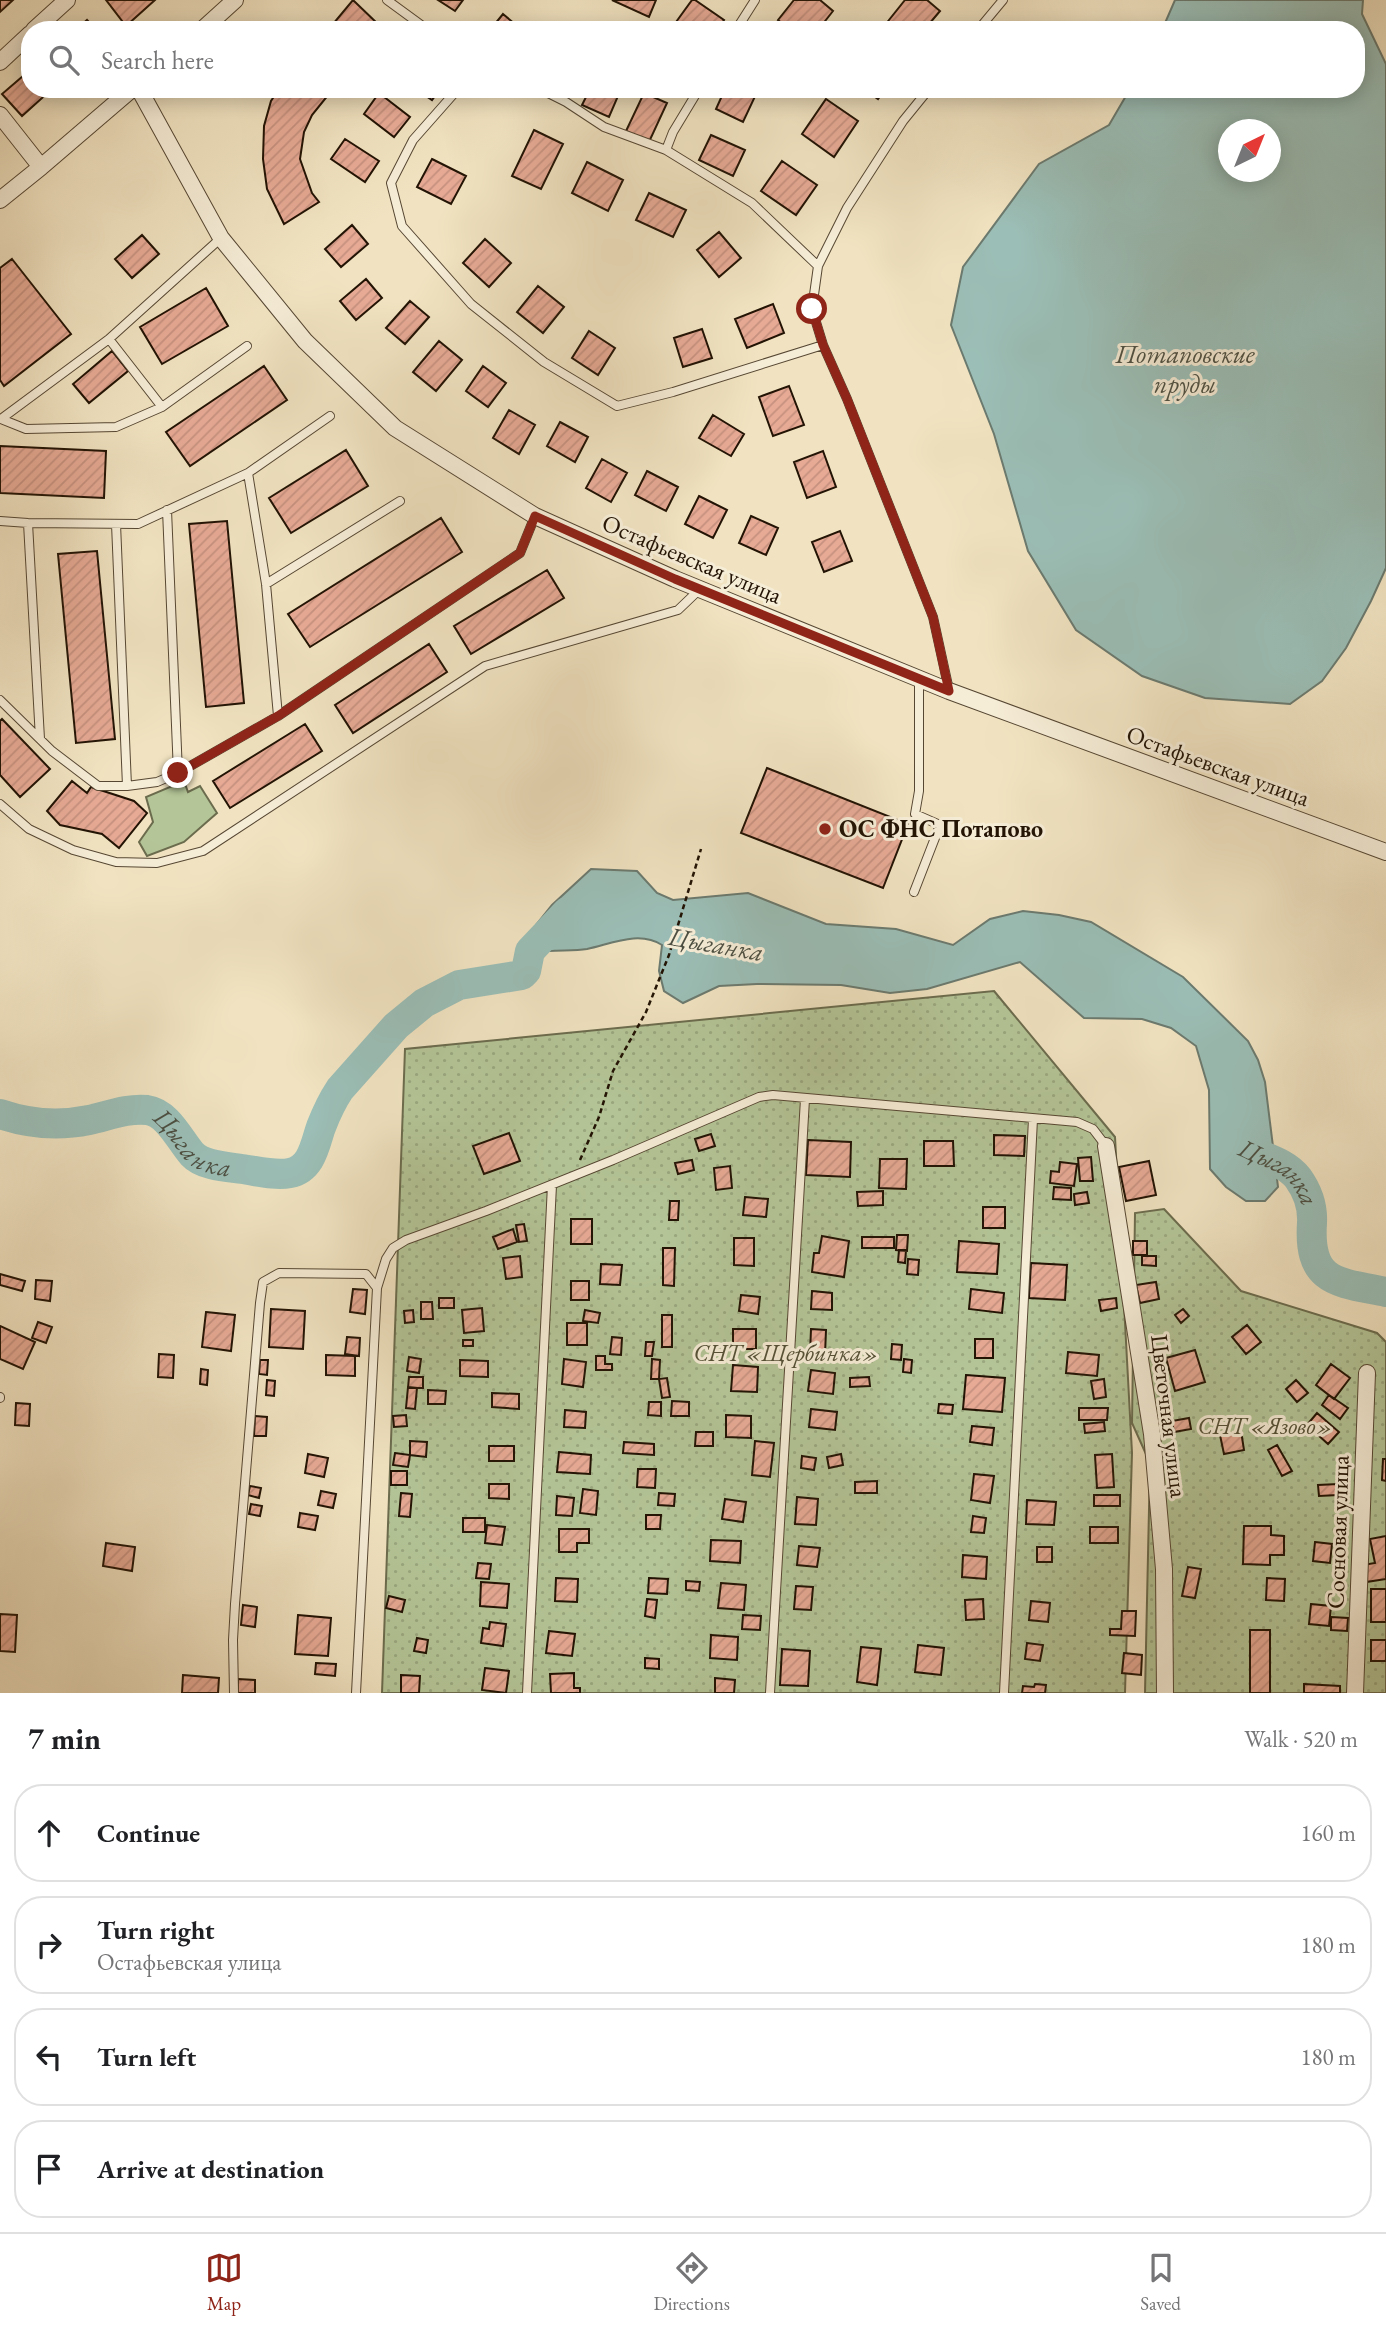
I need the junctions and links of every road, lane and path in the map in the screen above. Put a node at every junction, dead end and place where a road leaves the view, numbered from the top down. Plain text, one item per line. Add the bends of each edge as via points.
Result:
1 (66, 0) edge
2 (235, 0) edge
3 (387, 0) edge
4 (741, 0) edge
5 (1003, 0) edge
6 (753, 2) edge
7 (44, 21) edge
8 (212, 21) edge
9 (416, 21) edge
10 (741, 21) edge
11 (986, 21) edge
12 (21, 42) edge
13 (0, 62) edge
14 (122, 98) edge
15 (144, 98) edge
16 (449, 98) edge
17 (558, 98) edge
18 (694, 98) edge
19 (922, 98) edge
20 (0, 115) edge
21 (666, 150) junction
22 (41, 167) junction
23 (0, 200) edge
24 (221, 238) junction
25 (818, 266) junction
26 (109, 339) junction
27 (823, 345) junction
28 (247, 346) dead end
29 (162, 407) junction
30 (330, 416) dead end
31 (0, 419) edge
32 (248, 473) junction
33 (400, 501) dead end
34 (167, 510) junction
35 (535, 516) junction
36 (0, 521) edge
37 (28, 523) junction
38 (116, 524) junction
39 (266, 584) junction
40 (700, 589) junction
41 (919, 679) junction
42 (949, 691) junction
43 (0, 700) edge
44 (278, 716) junction
45 (40, 739) junction
46 (178, 773) junction
47 (127, 786) junction
48 (0, 804) edge
49 (701, 849) dead end
50 (1386, 852) edge
51 (914, 892) dead end
52 (806, 1099) junction
53 (1033, 1119) junction
54 (1106, 1146) joint
55 (573, 1176) junction
56 (552, 1185) junction
57 (377, 1288) junction
58 (1367, 1373) dead end
59 (234, 1693) edge
60 (356, 1693) edge
61 (527, 1693) edge
62 (770, 1693) edge
63 (1004, 1693) edge
64 (1165, 1693) edge
65 (1354, 1693) edge

1 - 7 street
2 - 8 street
3 - 9 lane
4 - 6 lane
5 - 11 lane
6 - 10 lane
12 - 13 street
14 - 22 street
15 - 24 street, Остафьевская улица
16 - 27 lane via 413,140 391,183 402,226 471,304 544,362 617,406
17 - 21 lane via 604,127
18 - 21 lane
19 - 25 lane via 847,208
20 - 22 street
21 - 25 lane via 752,203
22 - 23 street
24 - 26 lane
24 - 35 street, Остафьевская улица via 305,341 395,428
25 - 27 lane via 812,309
26 - 29 lane
26 - 31 lane
27 - 42 lane via 933,617
28 - 29 lane
29 - 31 lane via 116,427 26,429
30 - 32 lane
32 - 34 lane
32 - 39 lane
33 - 39 lane
34 - 38 lane via 138,524
34 - 46 lane
35 - 40 street, Остафьевская улица
35 - 44 lane via 520,553
36 - 37 lane
37 - 38 lane
37 - 45 lane
38 - 47 lane
39 - 44 lane
40 - 41 street, Остафьевская улица
40 - 48 lane via 677,610 485,666 203,851 157,863 116,862 74,850 29,829
41 - 42 street, Остафьевская улица
41 - 51 lane via 915,814 940,825
42 - 50 street, Остафьевская улица
43 - 45 lane
44 - 46 lane
45 - 47 lane via 99,786
46 - 47 lane via 157,782
49 - 55 path via 669,955 646,1013 613,1071
52 - 53 lane
52 - 55 lane via 773,1095 747,1101
52 - 62 lane
53 - 54 lane via 1077,1122 1093,1129
53 - 63 lane
54 - 64 street, Цветочная улица via 1152,1434 1164,1569
55 - 56 lane
56 - 57 lane via 406,1240 386,1259
56 - 61 lane
57 - 59 lane via 366,1274 279,1272 263,1282 235,1604
57 - 60 lane
58 - 65 street, Сосновая улица

